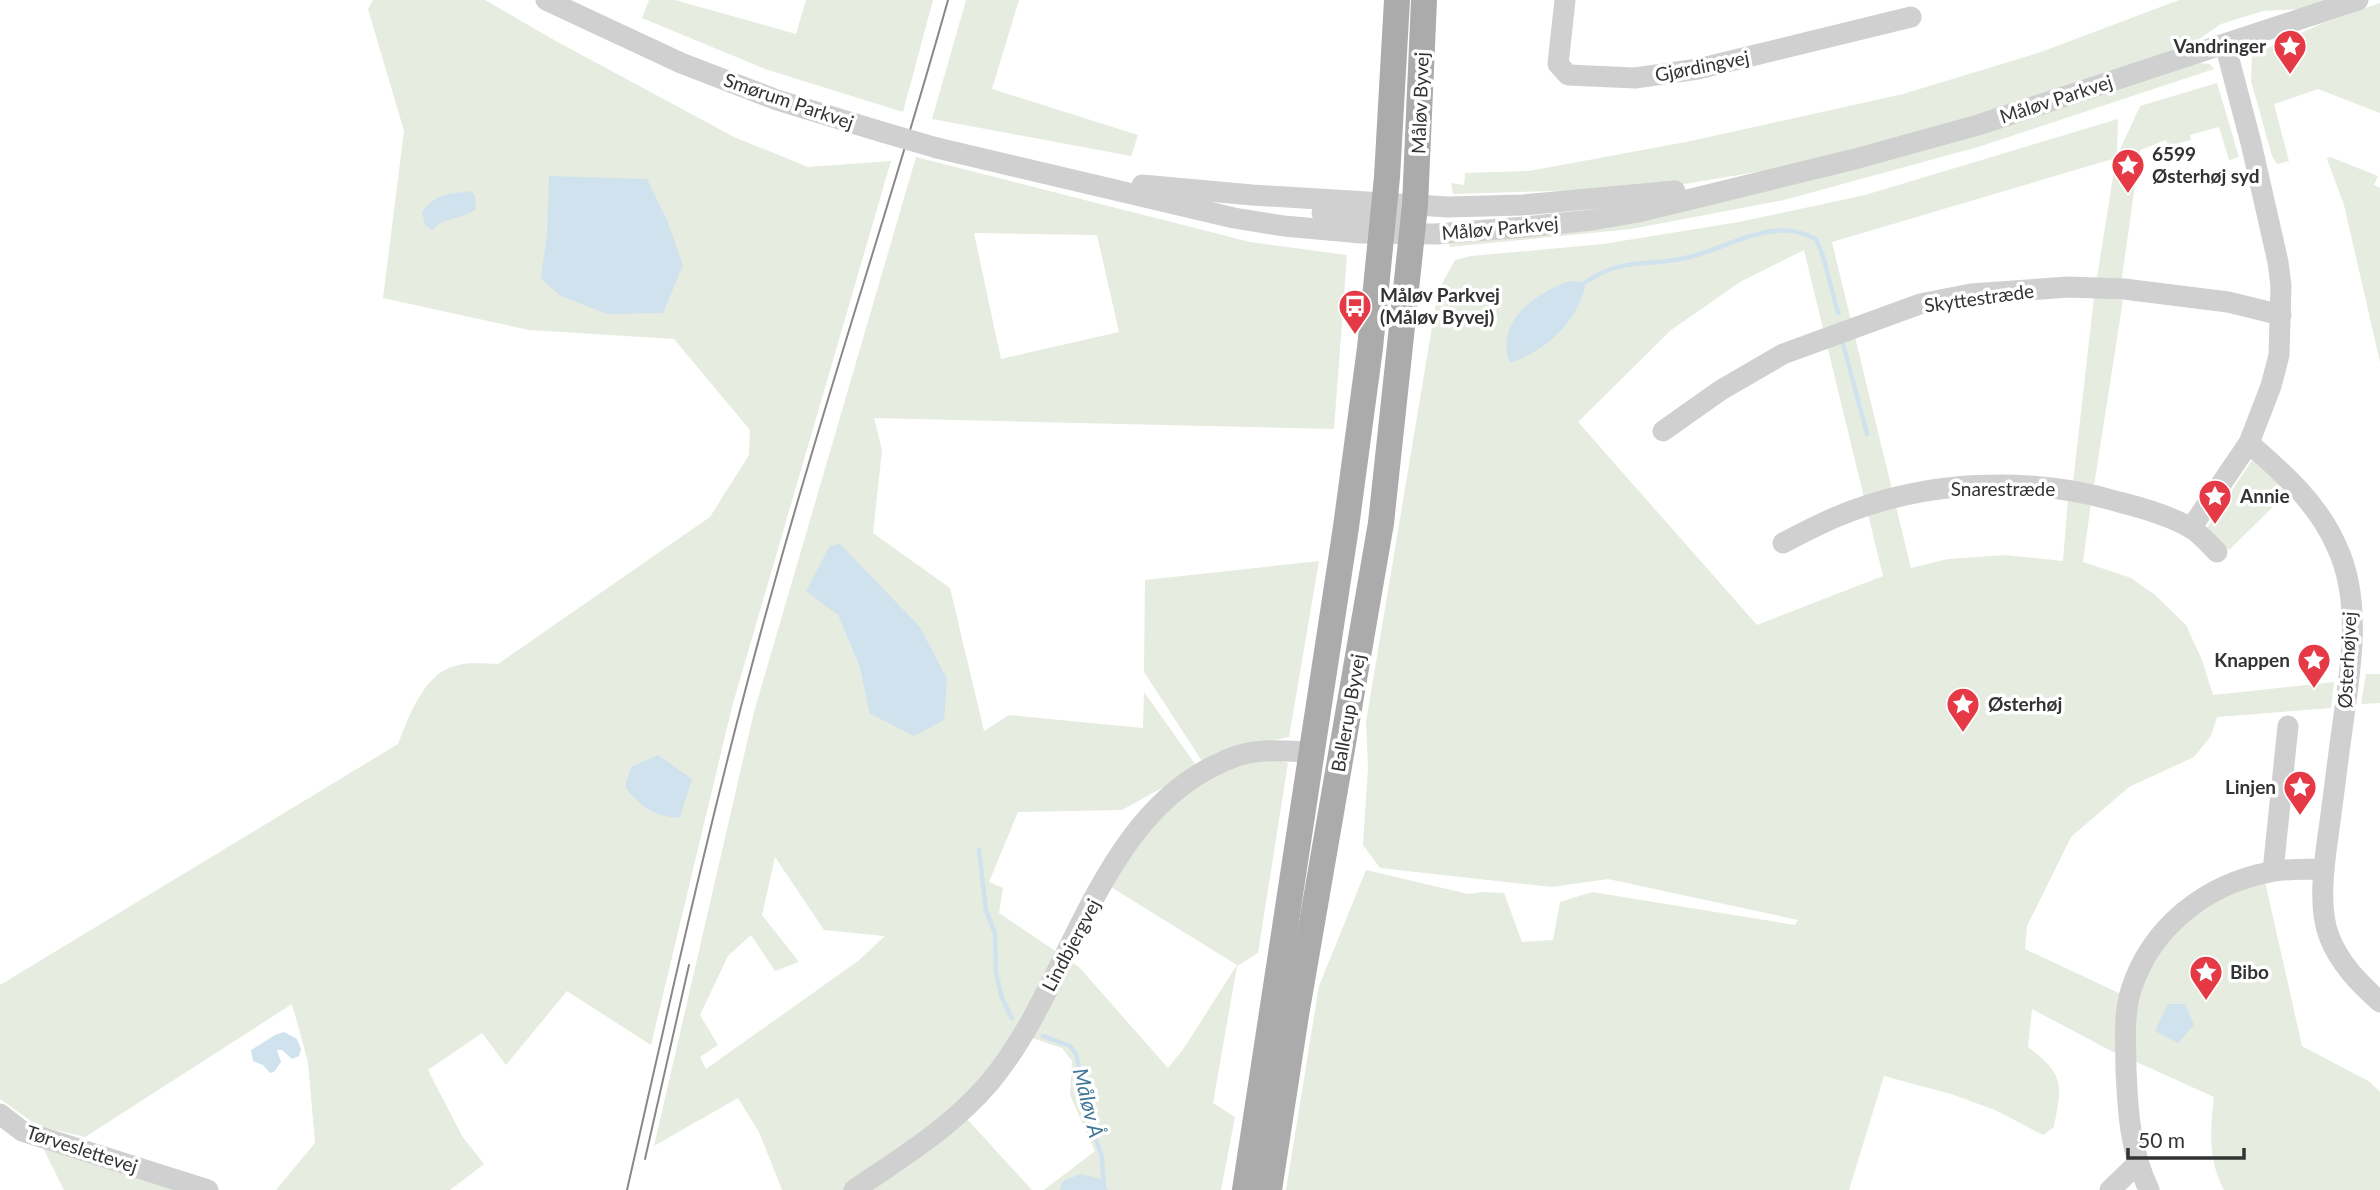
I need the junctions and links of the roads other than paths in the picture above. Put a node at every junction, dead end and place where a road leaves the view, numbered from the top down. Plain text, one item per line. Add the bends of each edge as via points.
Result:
1 (546, 0) edge
2 (1397, 0) edge
3 (1424, 0) edge
4 (1565, 0) edge
5 (2358, 0) edge
6 (1911, 17) dead end
7 (2225, 44) junction
8 (1042, 173) junction
9 (1750, 184) junction
10 (1415, 205) junction
11 (1383, 219) junction
12 (1413, 234) junction
13 (2281, 315) junction
14 (1663, 432) dead end
15 (2249, 443) junction
16 (2191, 528) junction
17 (1783, 543) dead end
18 (2217, 552) dead end
19 (2288, 726) dead end
20 (1311, 752) junction
21 (2324, 869) junction
22 (2273, 871) junction
23 (2380, 1002) edge
24 (0, 1114) edge
25 (2137, 1164) junction
26 (208, 1190) edge
27 (854, 1190) edge
28 (1245, 1190) edge
29 (1269, 1190) edge
30 (2110, 1190) edge
31 (2149, 1190) edge

1 - 8 street, Smørum Parkvej, bridge via 681,63 777,100 937,148
2 - 11 main road, Måløv Byvej
3 - 10 main road, Måløv Byvej
4 - 6 street, Gjørdingvej via 1558,64 1568,75 1621,78 1698,69
5 - 7 street, Måløv Parkvej
7 - 9 street, Måløv Parkvej via 1978,125
7 - 13 street via 2278,262
8 - 11 street, Smørum Parkvej
8 - 11 street, Smørum Parkvej via 1284,226
9 - 10 street, Måløv Parkvej via 1523,205
9 - 12 street, Måløv Parkvej via 1591,220
10 - 11 street, Måløv Parkvej
10 - 12 main road, Måløv Byvej
11 - 12 street, Måløv Parkvej
11 - 20 main road, Ballerup Byvej via 1348,513
12 - 29 main road, Ballerup Byvej via 1381,523
13 - 14 street, Skyttestræde via 2228,302 2133,289 2068,287 1971,294 1920,304 1783,354 1721,390
13 - 15 street via 2279,355
15 - 16 street
15 - 21 street, Østerhøjvej via 2293,482 2319,513 2338,549 2349,585 2348,685
16 - 17 street, Snarestræde via 2159,513 2086,492 2034,485 1980,485 1890,500 1837,517
16 - 18 street, Snarestræde
19 - 22 street
20 - 27 street, Lindbjergvej via 1272,750 1239,756 1208,769 1171,794 1122,849 1026,1030 990,1082 936,1134
20 - 28 main road, Ballerup Byvej
21 - 22 street
21 - 23 street, Østerhøjvej via 2327,933 2353,976
22 - 25 street via 2236,881 2199,899 2168,926 2146,956 2130,992 2125,1029 2128,1121
24 - 26 street, Tørveslettevej via 22,1131
25 - 30 street
25 - 31 street

